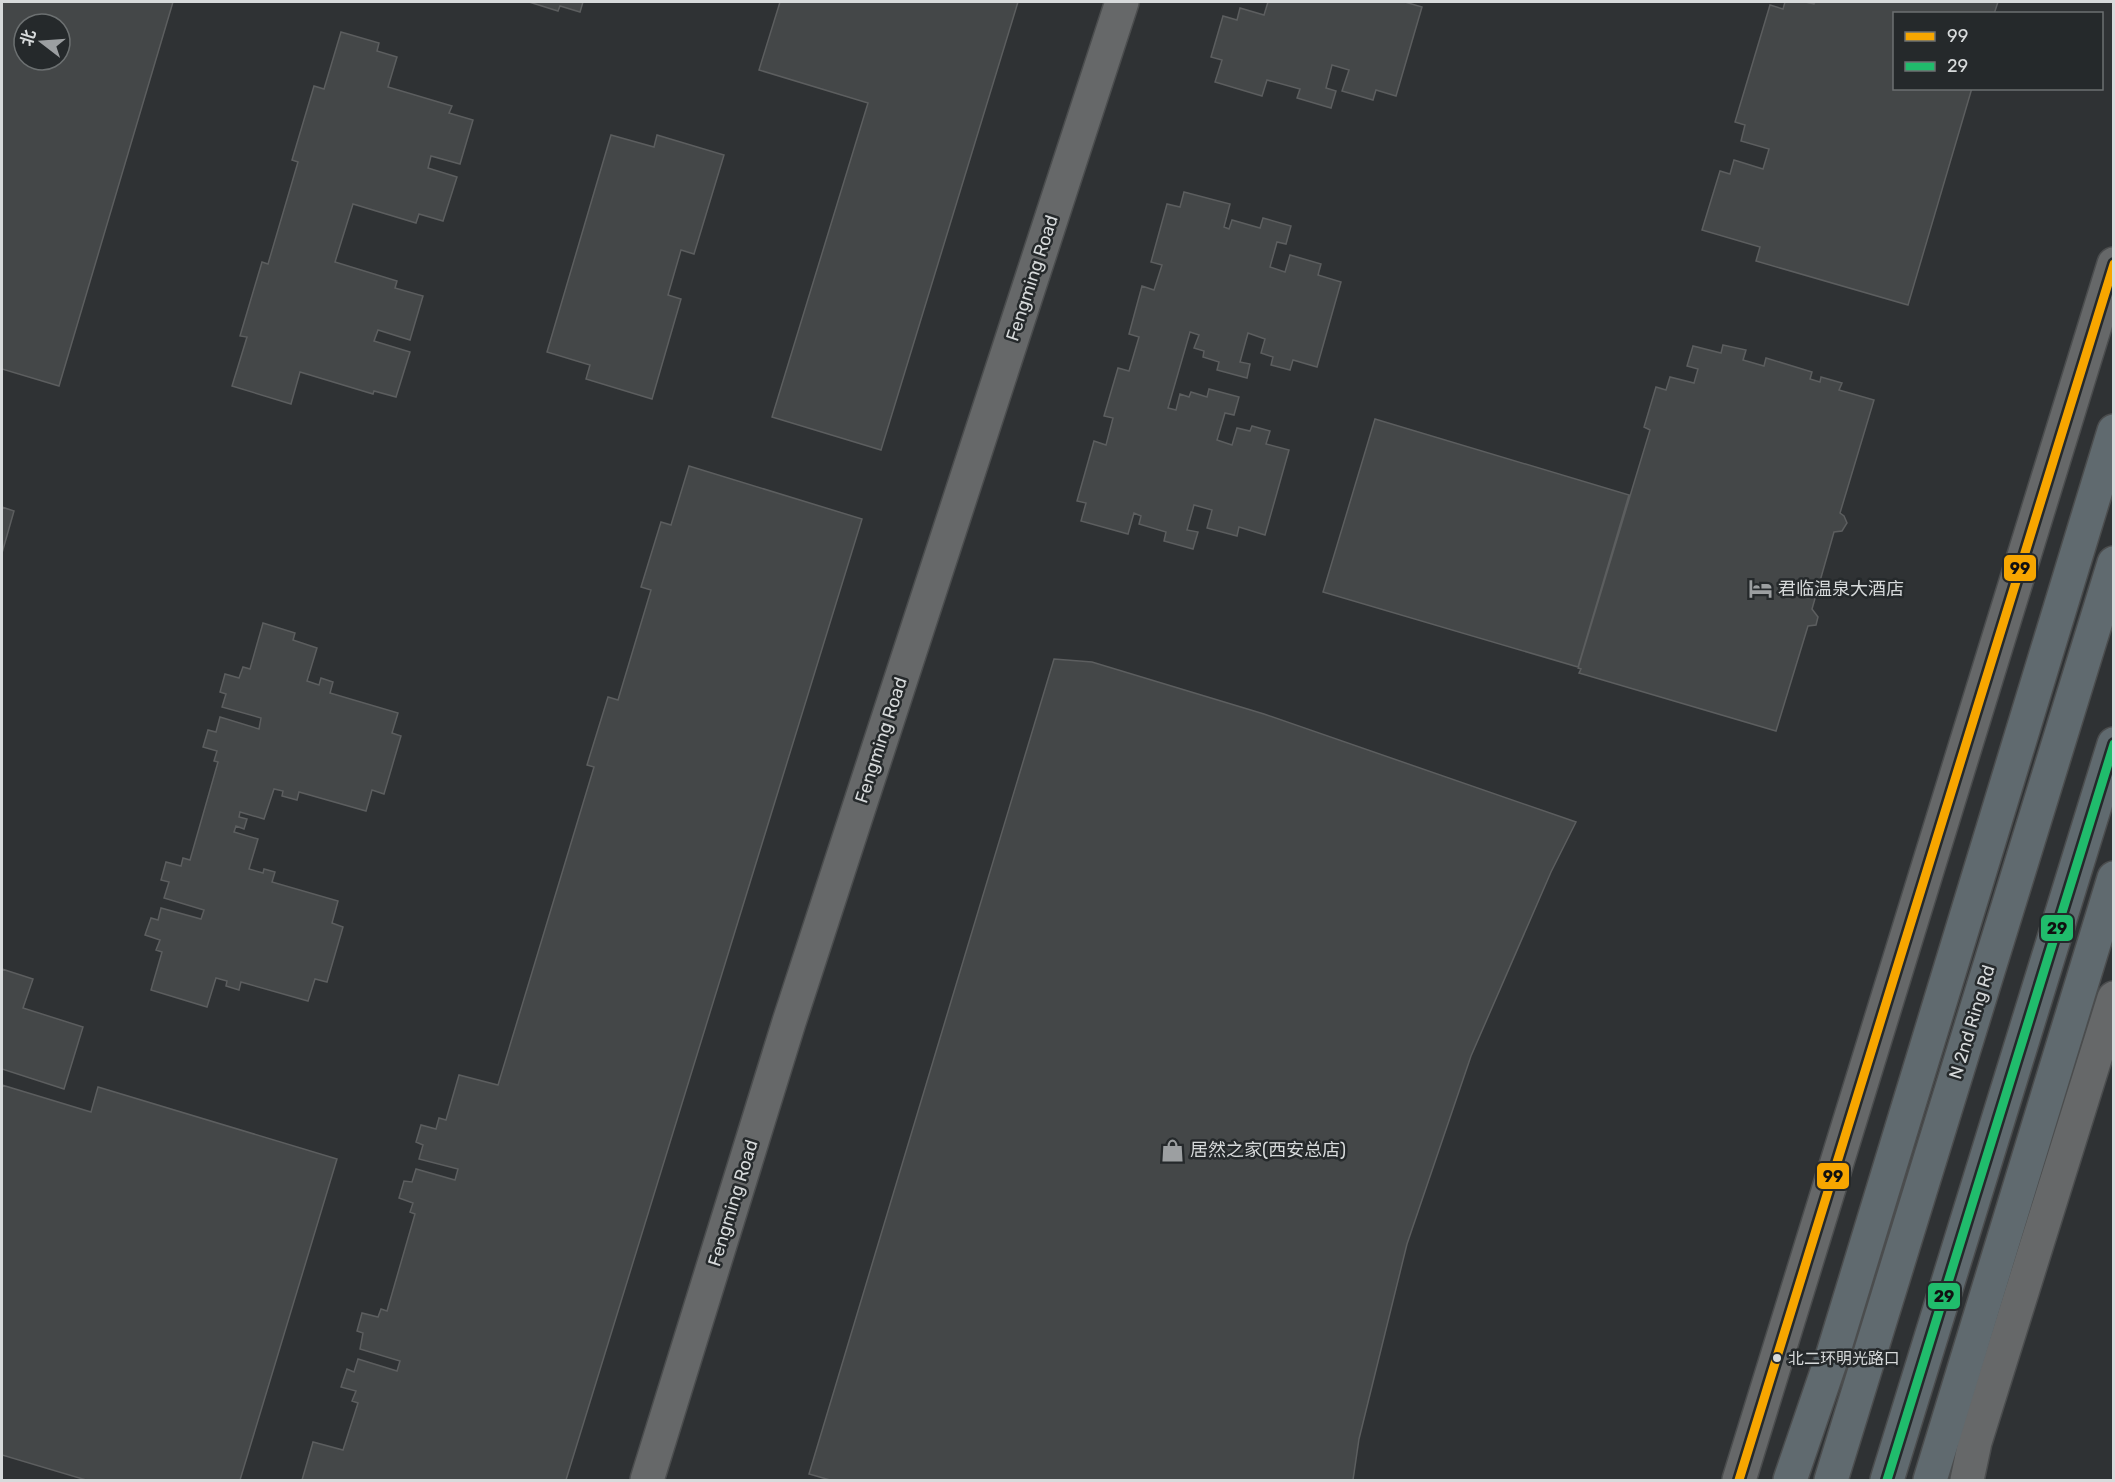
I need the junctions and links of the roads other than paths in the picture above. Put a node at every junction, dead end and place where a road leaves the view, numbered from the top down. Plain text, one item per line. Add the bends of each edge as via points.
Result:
1 (1122, 2) edge
2 (2114, 264) edge
3 (2114, 431) edge
4 (2114, 464) edge
5 (2092, 499) junction
6 (2114, 563) edge
7 (2056, 616) junction
8 (2114, 744) edge
9 (2047, 782) junction
10 (2095, 804) junction
11 (2114, 878) edge
12 (2078, 990) junction
13 (2114, 998) edge
14 (647, 1480) edge
15 (1739, 1480) edge
16 (1790, 1480) edge
17 (1831, 1480) edge
18 (1887, 1480) edge
19 (1929, 1480) edge
20 (1967, 1480) edge

1 - 14 main road, Fengming Road via 792,1011
2 - 15 main road
3 - 5 highway
4 - 5 highway
5 - 7 highway
6 - 9 highway, N 2nd Ring Rd
7 - 9 highway
7 - 16 highway via 1832,1357
8 - 10 highway
9 - 17 highway, N 2nd Ring Rd
10 - 12 highway
10 - 18 highway
11 - 12 highway
12 - 19 highway
13 - 20 main road via 1975,1442

